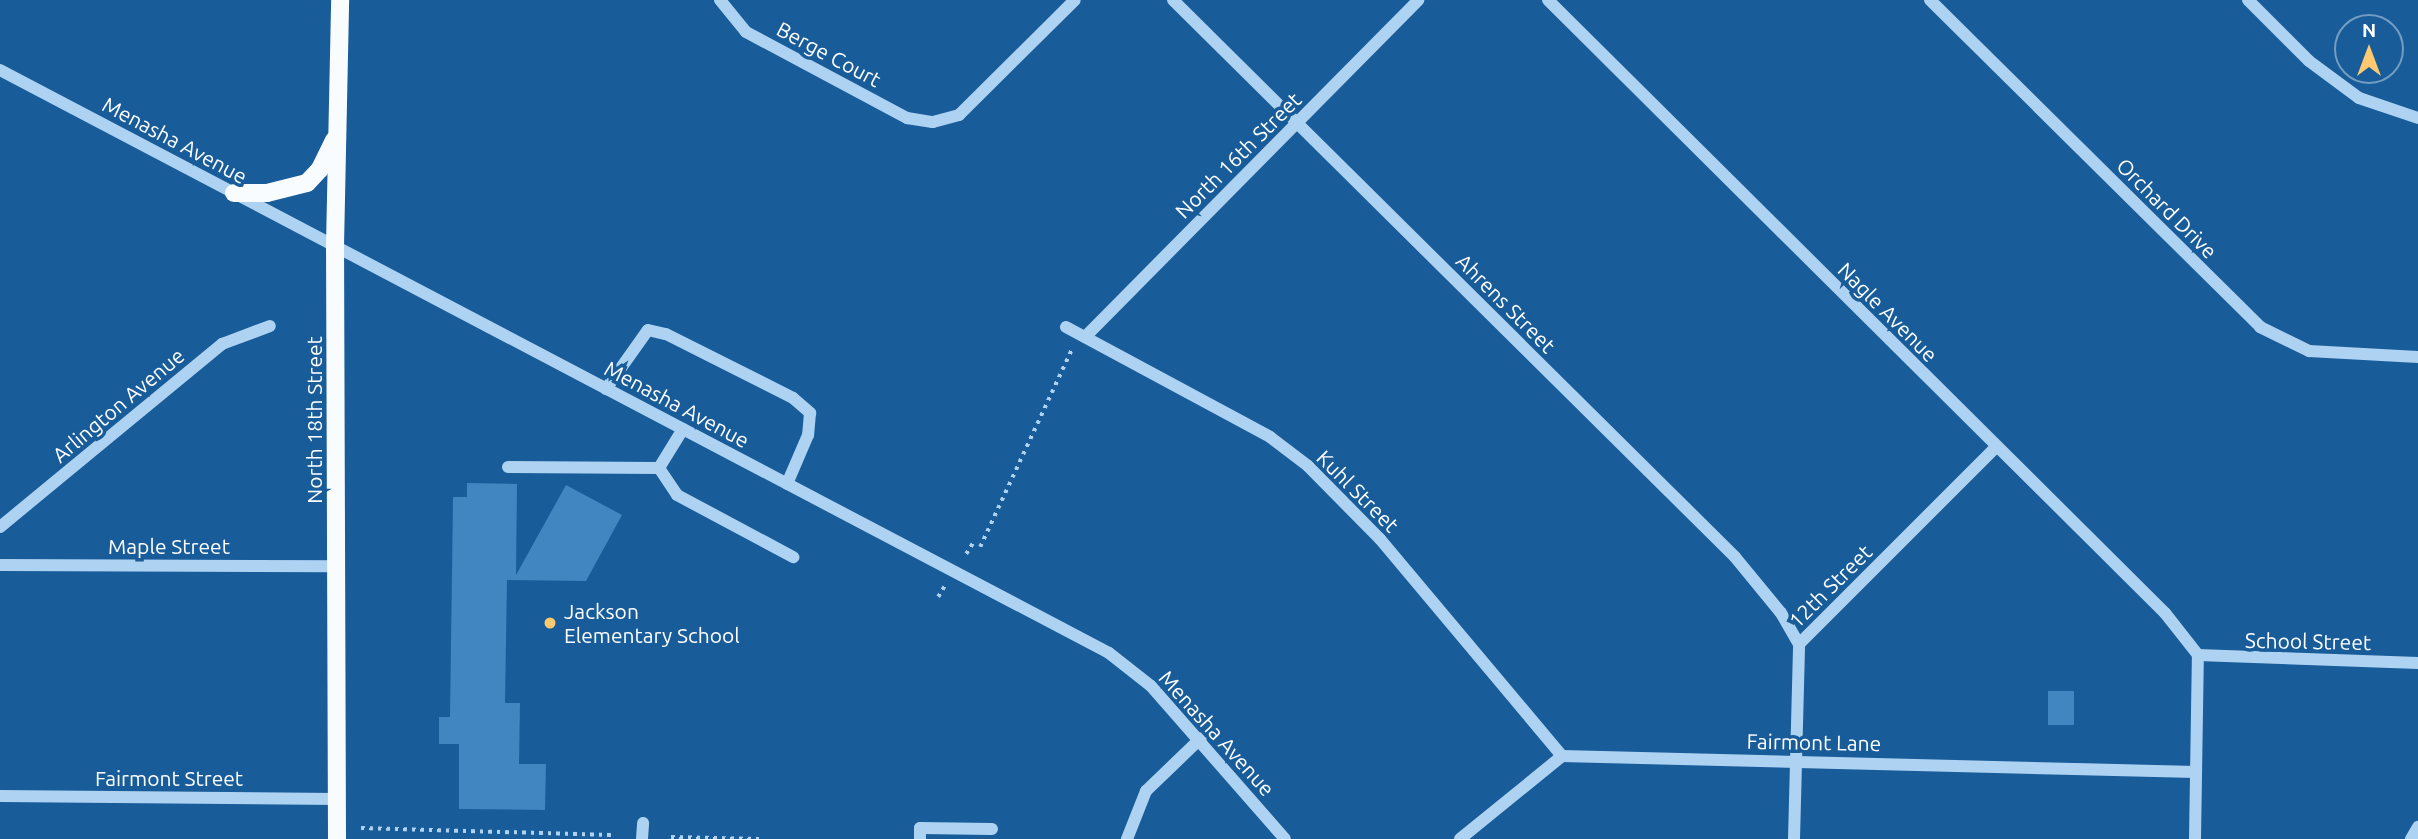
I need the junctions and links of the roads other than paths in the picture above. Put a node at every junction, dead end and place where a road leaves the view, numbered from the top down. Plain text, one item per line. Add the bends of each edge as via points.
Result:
1 (340, 0) edge
2 (720, 0) edge
3 (1075, 0) edge
4 (1173, 0) edge
5 (1418, 0) edge
6 (1548, 0) edge
7 (1930, 0) edge
8 (2248, 0) edge
9 (0, 70) edge
10 (2418, 118) edge
11 (1297, 122) junction
12 (337, 134) junction
13 (234, 193) junction
14 (335, 246) junction
15 (270, 326) dead end
16 (1066, 327) dead end
17 (1085, 337) junction
18 (2418, 357) edge
19 (606, 389) junction
20 (683, 429) junction
21 (1996, 447) junction
22 (508, 467) dead end
23 (659, 468) junction
24 (787, 484) junction
25 (0, 527) edge
26 (793, 557) dead end
27 (0, 565) edge
28 (338, 566) junction
29 (1799, 644) junction
30 (2198, 655) junction
31 (2418, 663) edge
32 (1201, 738) junction
33 (1562, 756) junction
34 (1795, 760) junction
35 (2196, 772) junction
36 (0, 796) edge
37 (337, 799) junction
38 (643, 823) dead end
39 (2418, 827) edge
40 (992, 829) dead end
41 (337, 839) edge
42 (642, 839) edge
43 (920, 839) edge
44 (1128, 839) edge
45 (1285, 839) edge
46 (1460, 839) edge
47 (1794, 839) edge
48 (2195, 839) edge
49 (2411, 839) edge

1 - 12 main road, North 18th Street
2 - 3 street, Berge Court via 746,32 907,118 933,122 959,115
4 - 11 street, Ahrens Street
5 - 11 street, North 16th Street
6 - 21 street, Nagle Avenue
7 - 18 street, Orchard Drive via 2260,327 2309,351
8 - 10 street via 2309,61 2359,98
9 - 13 street, Menasha Avenue
11 - 17 street, North 16th Street
11 - 29 street, Ahrens Street via 1735,556 1782,612
12 - 13 main road via 320,169 307,183 279,191
12 - 14 main road, North 18th Street
13 - 14 street, Menasha Avenue
14 - 19 street, Menasha Avenue
14 - 28 main road, North 18th Street
15 - 25 street, Arlington Avenue via 222,344
16 - 17 street, Kuhl Street
17 - 33 street, Kuhl Street via 1270,437 1308,466 1380,538
19 - 20 street, Menasha Avenue
19 - 24 street via 648,330 666,334 793,398 810,413 808,435
20 - 23 street
20 - 24 street, Menasha Avenue
21 - 29 street, 12th Street
21 - 30 street, Nagle Avenue via 2165,613
22 - 23 street
23 - 26 street via 677,495
24 - 32 street, Menasha Avenue via 1109,653 1151,686
27 - 28 street, Maple Street
28 - 37 main road, North 18th Street
29 - 34 street, 12th Street
30 - 31 street, School Street
30 - 35 street
32 - 44 street via 1146,791
32 - 45 street, Menasha Avenue
33 - 34 street, Fairmont Lane
33 - 46 street
34 - 35 street, Fairmont Lane
34 - 47 street, 12th Street
35 - 48 street
36 - 37 street, Fairmont Street
37 - 41 main road, North 18th Street
38 - 42 street
39 - 49 street
40 - 43 street via 920,828

